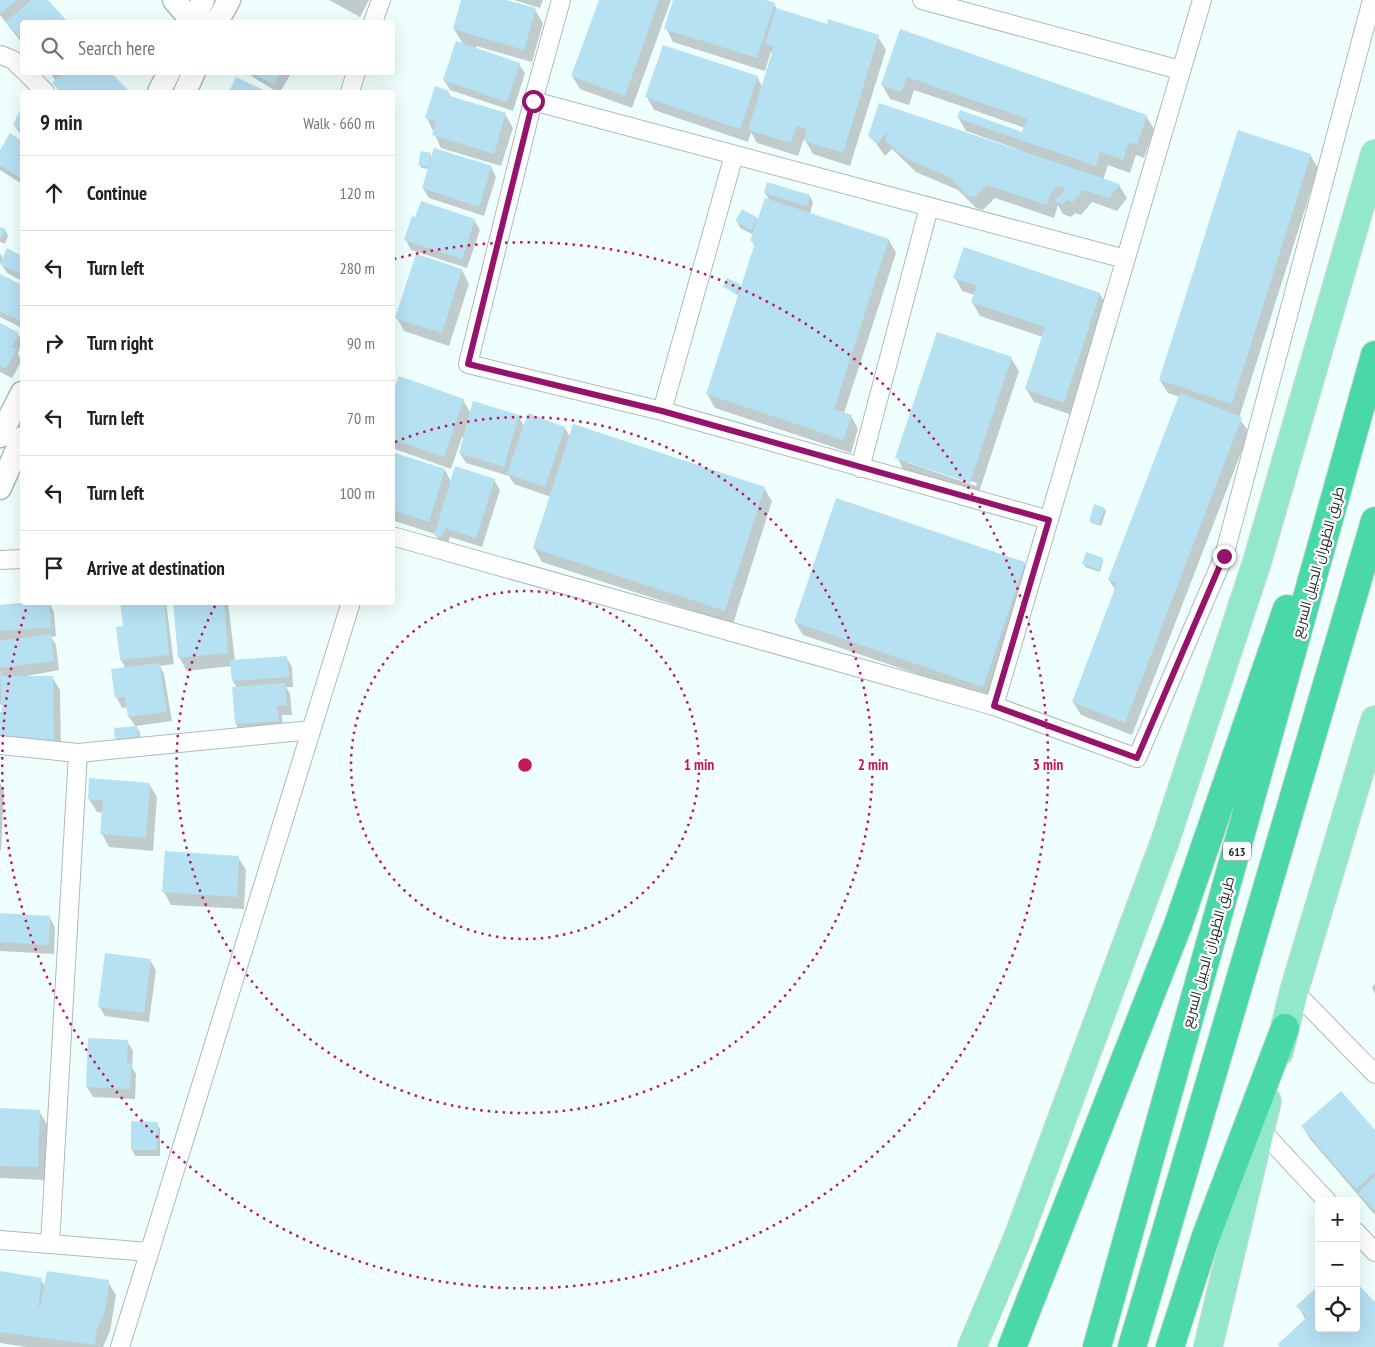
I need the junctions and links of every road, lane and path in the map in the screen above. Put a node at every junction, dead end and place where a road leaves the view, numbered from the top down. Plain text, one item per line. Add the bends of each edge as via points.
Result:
1 (174, 0) edge
2 (202, 0) edge
3 (228, 0) edge
4 (381, 0) edge
5 (561, 0) edge
6 (922, 0) edge
7 (1202, 0) edge
8 (1372, 0) edge
9 (191, 20) edge
10 (194, 20) edge
11 (219, 20) edge
12 (374, 20) edge
13 (0, 55) edge
14 (20, 67) edge
15 (1180, 70) junction
16 (29, 75) edge
17 (168, 75) edge
18 (193, 75) edge
19 (355, 75) edge
20 (43, 90) edge
21 (160, 90) edge
22 (186, 90) edge
23 (351, 90) edge
24 (533, 101) junction
25 (1375, 154) edge
26 (734, 155) junction
27 (929, 207) junction
28 (1125, 258) junction
29 (1375, 355) edge
30 (20, 397) edge
31 (1364, 399) junction
32 (662, 411) junction
33 (0, 436) edge
34 (20, 443) edge
35 (860, 468) junction
36 (0, 488) edge
37 (1049, 520) junction
38 (1375, 521) edge
39 (395, 537) edge
40 (20, 559) edge
41 (0, 560) edge
42 (350, 605) edge
43 (994, 706) junction
44 (311, 730) junction
45 (1372, 736) edge
46 (0, 745) edge
47 (78, 753) junction
48 (1294, 990) junction
49 (1285, 1028) junction
50 (1375, 1074) edge
51 (1260, 1129) junction
52 (1323, 1197) edge
53 (1360, 1236) edge
54 (0, 1240) edge
55 (50, 1244) junction
56 (149, 1252) junction
57 (1375, 1252) edge
58 (120, 1347) edge
59 (972, 1347) edge
60 (1012, 1347) edge
61 (1097, 1347) edge
62 (1132, 1347) edge
63 (1170, 1347) edge
64 (1208, 1347) edge

1 - 9 street
2 - 10 street
3 - 11 street
4 - 12 street
5 - 24 street
6 - 15 street
7 - 15 street
8 - 43 street via 1224,556 1137,758
13 - 14 street
15 - 28 street
16 - 20 street
17 - 21 street
18 - 22 street
19 - 23 street
24 - 26 street
24 - 32 street via 468,364
25 - 59 main road via 1257,562 1165,841 1018,1240
26 - 27 street
26 - 32 street
27 - 28 street
27 - 35 street
28 - 37 street
29 - 31 highway, طريق الظهران الجبيل السريع / 613
30 - 33 street
31 - 60 highway via 1257,693 1178,925
31 - 61 highway, طريق الظهران الجبيل السريع / 613
32 - 35 street
34 - 36 street
35 - 37 street
37 - 43 street
38 - 62 highway
39 - 43 street
40 - 41 street
42 - 44 street
44 - 47 street
44 - 56 street
45 - 48 main road
46 - 47 street
47 - 55 street
48 - 49 main road
48 - 50 street
49 - 51 main road
49 - 63 highway via 1206,1236
51 - 52 street
51 - 64 main road
53 - 57 street
54 - 55 street
55 - 56 street
56 - 58 street

